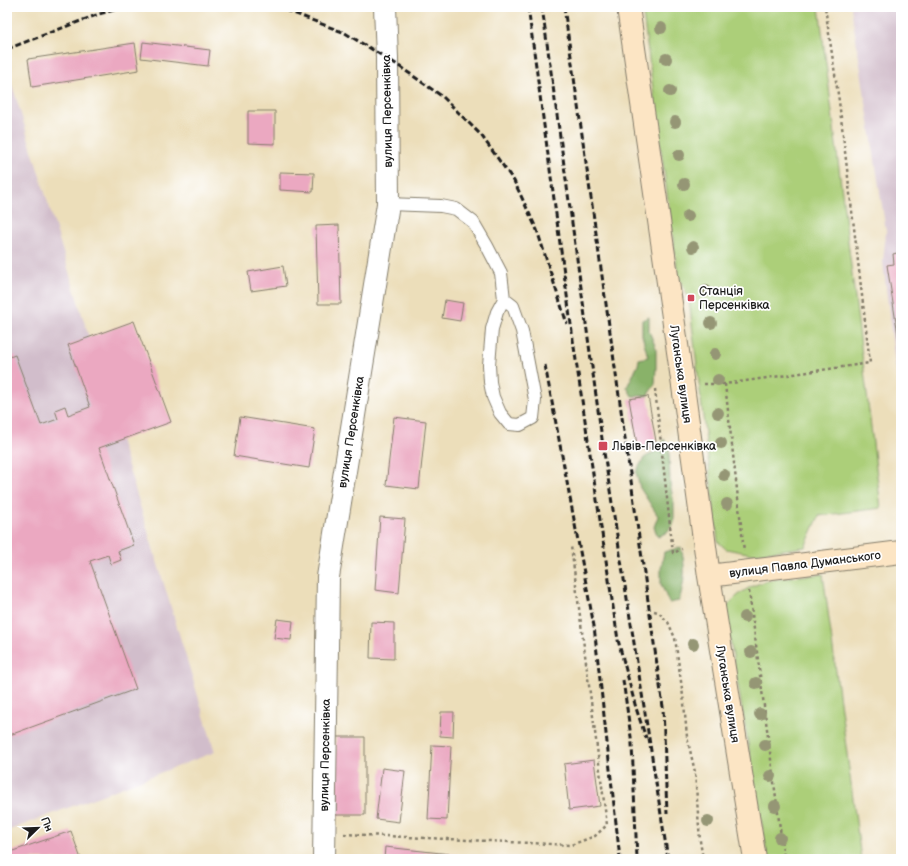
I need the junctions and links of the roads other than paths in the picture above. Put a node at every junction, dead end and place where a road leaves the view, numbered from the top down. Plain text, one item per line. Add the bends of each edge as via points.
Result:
1 (385, 7) edge
2 (628, 7) edge
3 (388, 204) junction
4 (504, 299) junction
5 (901, 552) edge
6 (709, 576) junction
7 (324, 859) edge
8 (755, 859) edge

1 - 3 street, вулиця Персенківка
2 - 6 main road, Луганська вулиця
3 - 4 lane via 441,206 456,210 473,222 500,273
3 - 7 street, вулиця Персенківка via 328,577
4 - 4 lane via 492,329 490,382 500,413 509,424 520,425 532,418 535,400 522,331 513,306
5 - 6 main road, вулиця Павла Думанського
6 - 8 main road, Луганська вулиця

